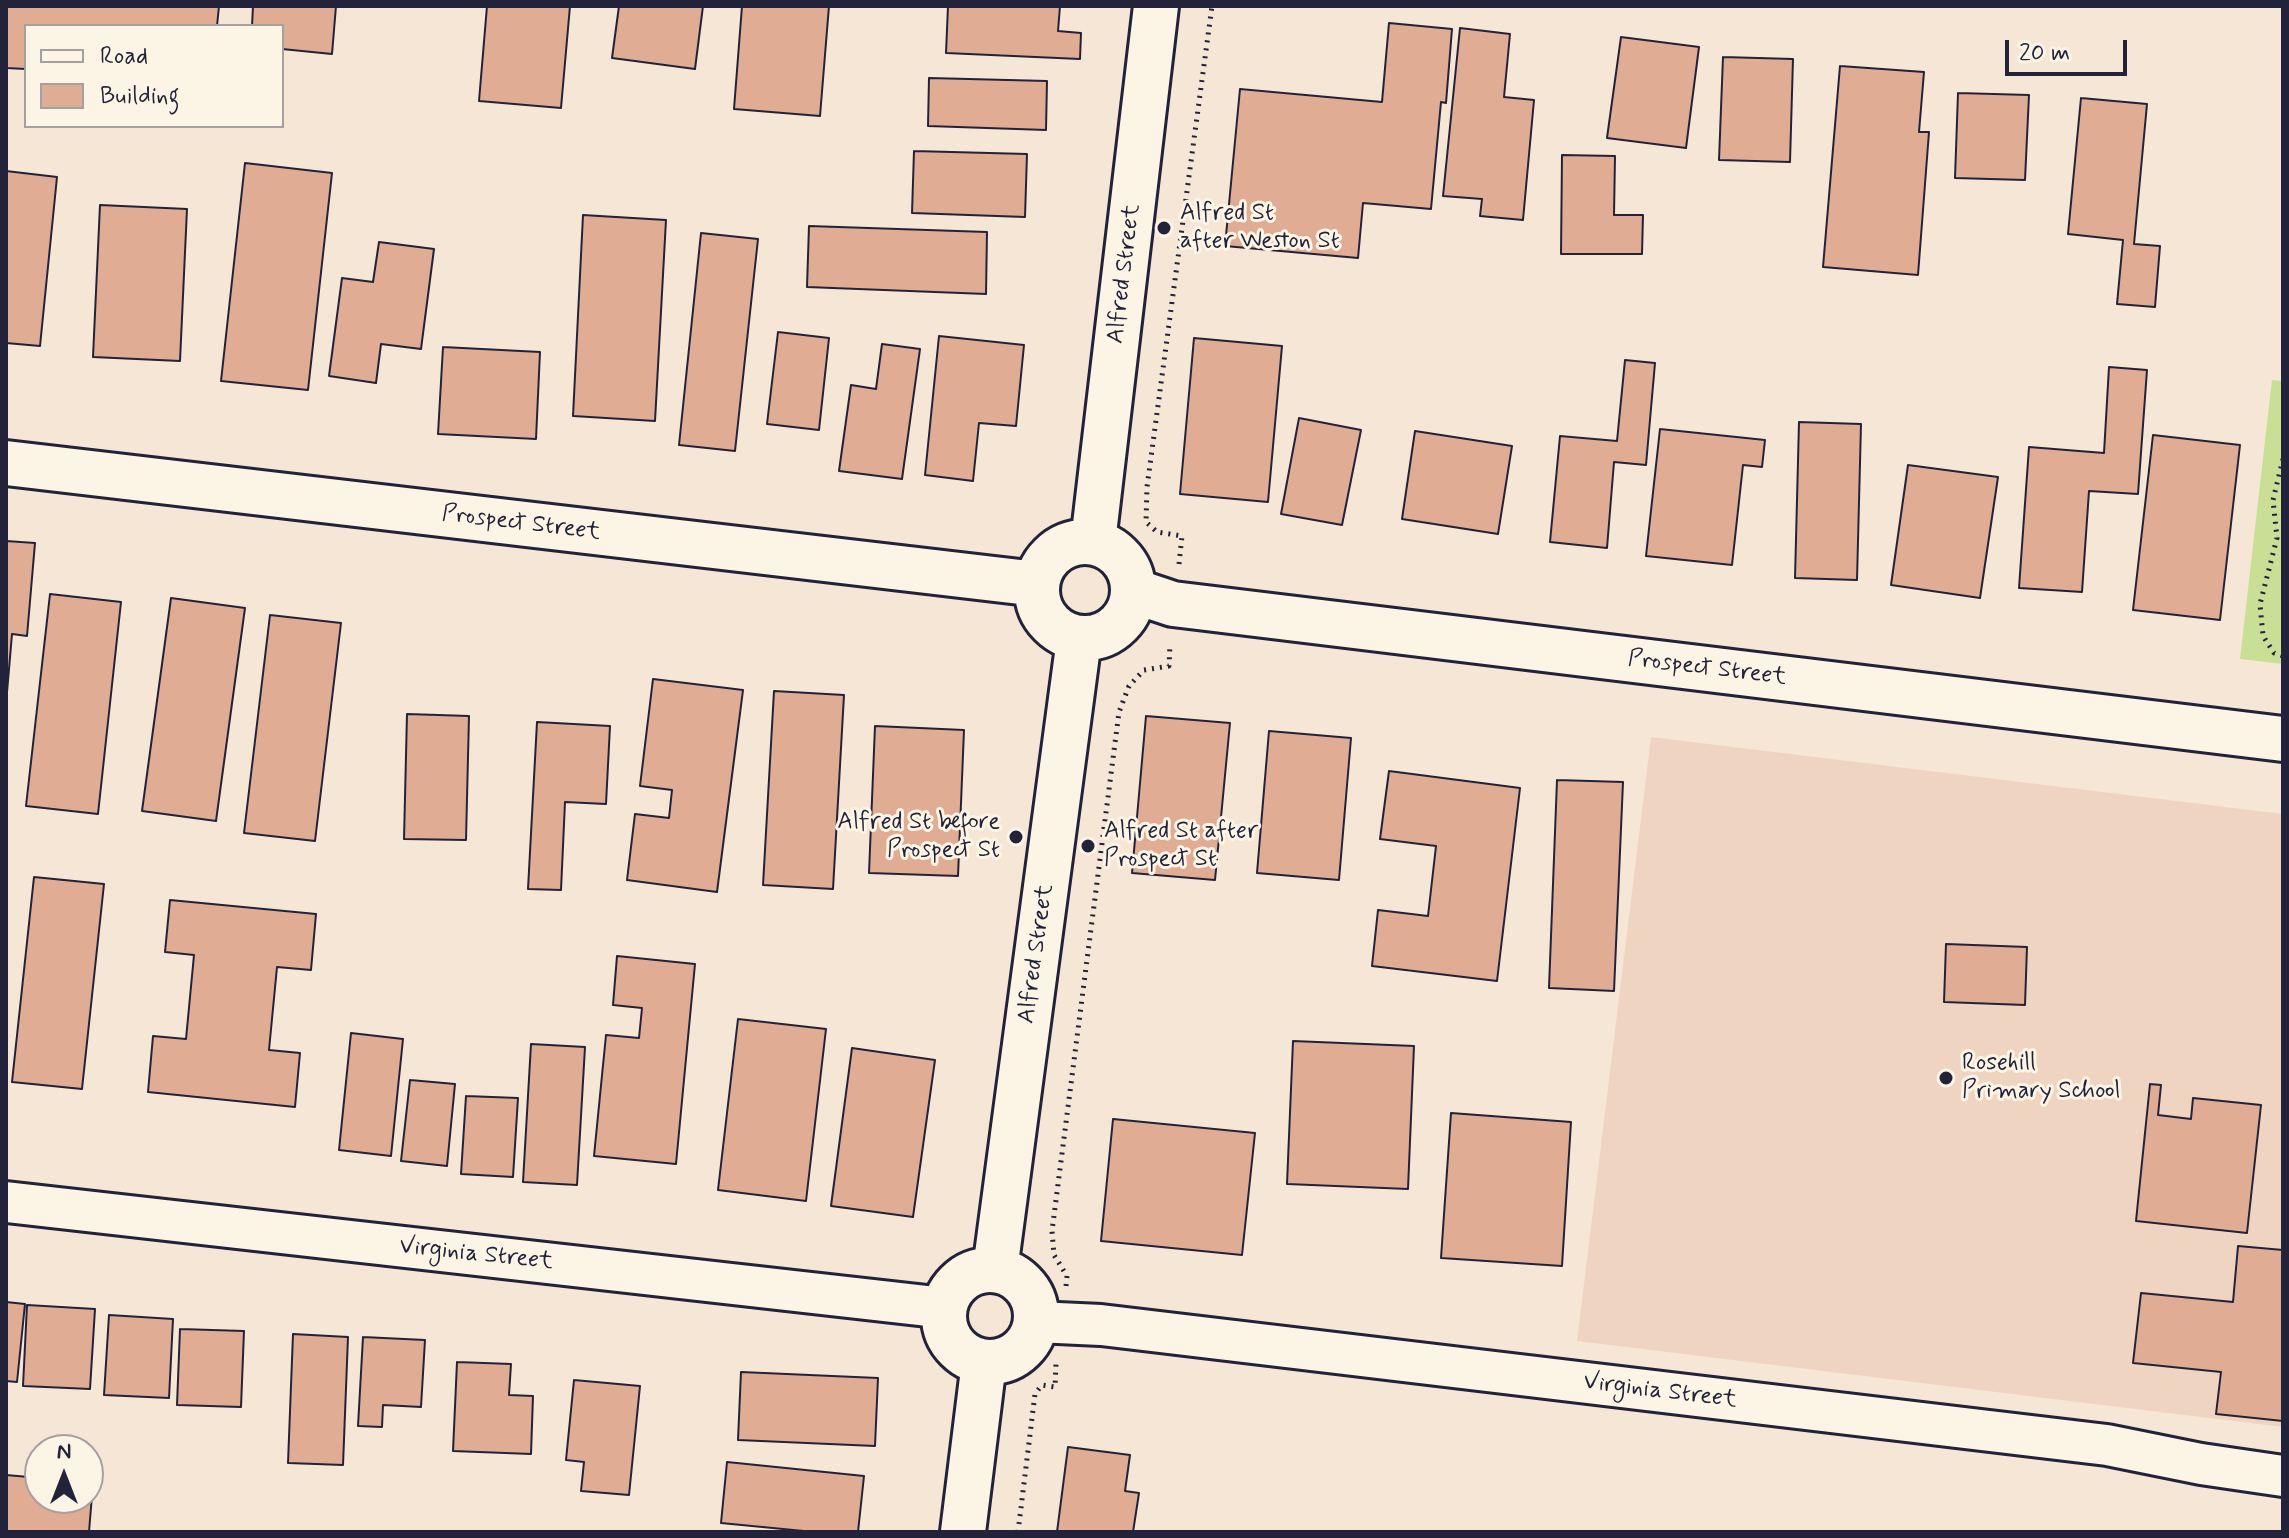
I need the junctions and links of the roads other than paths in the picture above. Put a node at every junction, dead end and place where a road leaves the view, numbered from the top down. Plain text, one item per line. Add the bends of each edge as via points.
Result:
1 (1156, 6) edge
2 (6, 463) edge
3 (1093, 542) junction
4 (1037, 584) junction
5 (1134, 591) junction
6 (1079, 639) junction
7 (2283, 739) edge
8 (6, 1202) edge
9 (995, 1270) junction
10 (945, 1308) junction
11 (1046, 1340) junction
12 (984, 1362) junction
13 (2283, 1476) edge
14 (963, 1532) edge

1 - 3 street, Alfred Street
2 - 4 street, Prospect Street
3 - 4 street via 1063,547 1044,563
3 - 5 street via 1121,557
4 - 6 street via 1039,607 1048,622
5 - 6 street via 1119,625 1107,634
5 - 7 street, Prospect Street via 1173,604
6 - 9 street, Alfred Street
8 - 10 street, Virginia Street
9 - 10 street via 965,1278
9 - 11 street via 1021,1282 1030,1294
10 - 12 street via 952,1342 960,1352
11 - 12 street via 1032,1336 1013,1357
11 - 13 street, Virginia Street via 1101,1325 2107,1445
12 - 14 street

